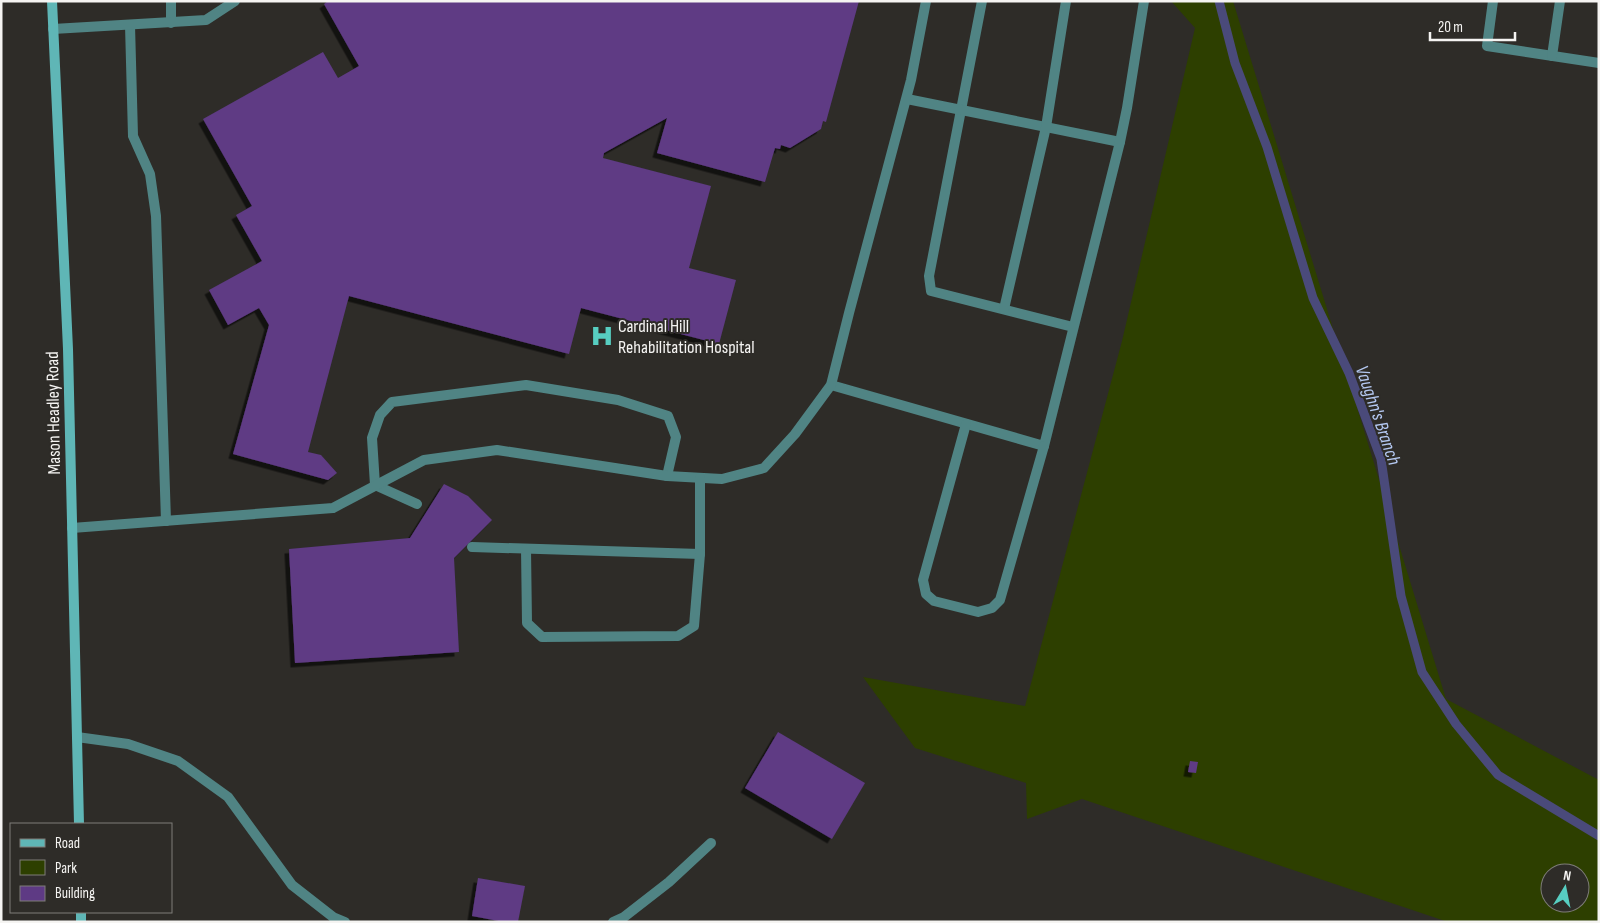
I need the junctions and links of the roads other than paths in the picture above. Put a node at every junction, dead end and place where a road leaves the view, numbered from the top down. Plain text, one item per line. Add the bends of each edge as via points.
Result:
1 (52, 1) edge
2 (170, 1) edge
3 (235, 1) edge
4 (926, 1) edge
5 (982, 1) edge
6 (1066, 1) edge
7 (1144, 1) edge
8 (1493, 1) edge
9 (1560, 1) edge
10 (171, 22) junction
11 (130, 25) junction
12 (53, 29) junction
13 (1552, 56) junction
14 (1599, 63) edge
15 (907, 99) junction
16 (961, 110) junction
17 (1046, 127) junction
18 (1120, 142) junction
19 (1004, 309) junction
20 (1074, 327) junction
21 (831, 385) junction
22 (966, 424) junction
23 (1044, 446) junction
24 (667, 476) junction
25 (700, 478) junction
26 (375, 485) junction
27 (417, 504) dead end
28 (166, 520) junction
29 (72, 528) junction
30 (472, 547) dead end
31 (526, 549) junction
32 (700, 554) junction
33 (77, 737) junction
34 (79, 823) edge
35 (711, 843) dead end
36 (345, 922) edge
37 (613, 922) edge

1 - 12 main road, Mason Headley Road
2 - 10 lane
3 - 10 lane via 206,20
4 - 15 lane
5 - 16 lane
6 - 17 lane
7 - 18 lane
8 - 13 lane via 1486,46
9 - 13 lane
10 - 11 lane
11 - 12 lane
11 - 28 lane via 134,136 150,174 156,216
12 - 29 main road, Mason Headley Road via 68,349
13 - 14 lane
15 - 16 lane
15 - 21 lane
16 - 17 lane
16 - 19 lane via 929,276 931,291
17 - 18 lane
17 - 19 lane
18 - 20 lane
19 - 20 lane
20 - 23 lane
21 - 22 lane
21 - 25 lane via 796,434 764,468 722,479
22 - 23 lane
22 - 23 lane via 923,580 926,594 934,601 978,612 992,608 1000,600
24 - 25 lane
24 - 26 lane via 497,450 424,460
24 - 26 lane via 676,437 668,416 618,400 526,385 392,402 380,414 372,438
25 - 32 lane
26 - 27 lane
26 - 28 lane via 333,508
28 - 29 lane
29 - 33 main road, Mason Headley Road
30 - 31 lane
31 - 32 lane
31 - 32 lane via 527,623 542,637 678,636 694,626
33 - 34 main road, Mason Headley Road
33 - 36 lane via 128,744 178,761 228,797 292,886 333,917
35 - 37 lane via 669,882

